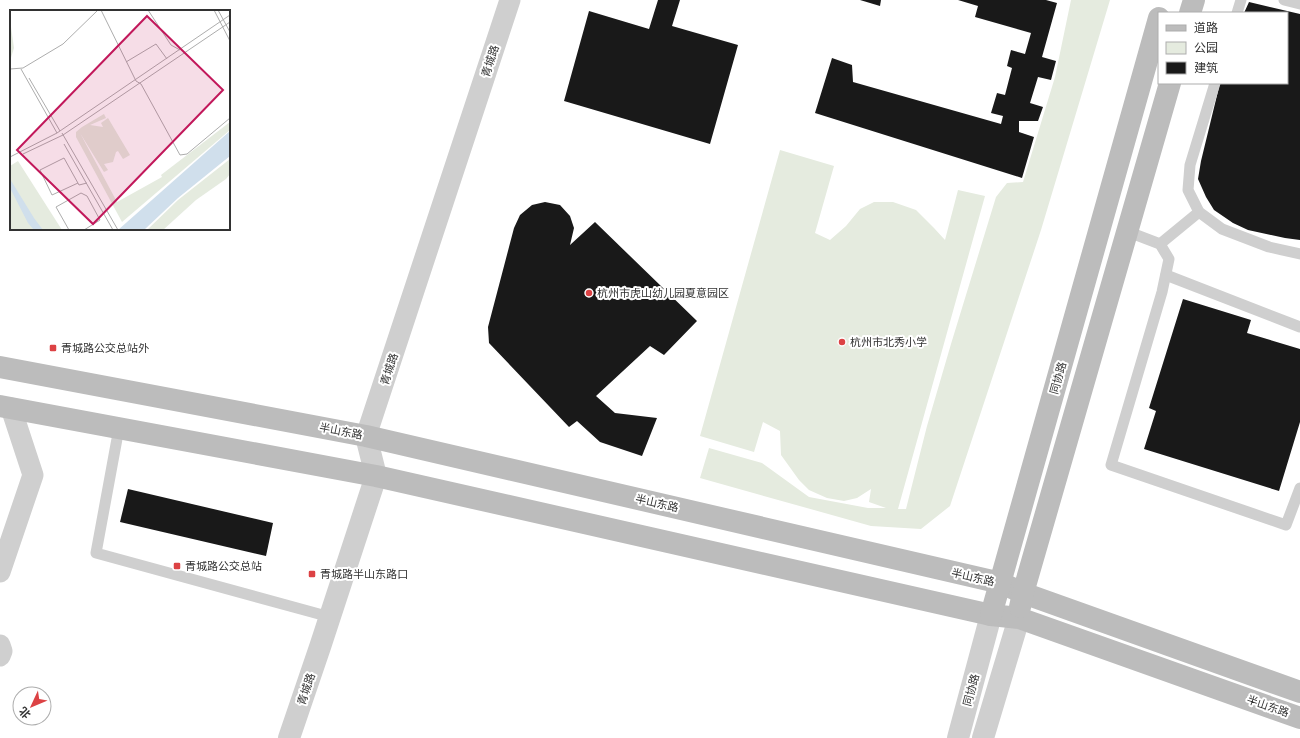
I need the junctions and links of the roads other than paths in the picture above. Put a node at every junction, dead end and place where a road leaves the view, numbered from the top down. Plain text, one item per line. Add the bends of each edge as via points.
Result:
1 (510, 0) edge
2 (1164, 0) edge
3 (1194, 0) edge
4 (1241, 0) edge
5 (1284, 0) edge
6 (1300, 4) edge
7 (1160, 12) edge
8 (1190, 12) edge
9 (1237, 12) edge
10 (1158, 22) edge
11 (1170, 84) edge
12 (1216, 84) edge
13 (1199, 212) junction
14 (1126, 231) junction
15 (1160, 244) junction
16 (1300, 254) edge
17 (1166, 275) junction
18 (1300, 327) edge
19 (0, 367) edge
20 (5, 407) edge
21 (119, 428) junction
22 (366, 436) junction
23 (376, 476) junction
24 (1300, 488) edge
25 (0, 572) edge
26 (1001, 583) junction
27 (1023, 593) junction
28 (991, 616) junction
29 (330, 617) junction
30 (1019, 618) junction
31 (0, 645) edge
32 (0, 656) edge
33 (1300, 692) edge
34 (1300, 718) edge
35 (289, 738) edge
36 (958, 738) edge
37 (983, 738) edge

1 - 22 street, 青城路
2 - 7 main road
3 - 8 main road
4 - 9 lane
5 - 6 lane
10 - 26 main road, 同协路
11 - 14 main road
12 - 13 lane via 1190,165 1188,190
13 - 15 lane
13 - 16 lane via 1222,229 1269,247
14 - 15 lane
14 - 27 main road
15 - 17 lane via 1169,259
17 - 18 lane
17 - 24 lane via 1111,465 1286,525
19 - 22 main road, 半山东路
20 - 21 main road, 半山东路
20 - 25 street via 33,475
21 - 23 main road, 半山东路
21 - 29 lane via 96,553
22 - 23 street
22 - 26 main road, 半山东路
23 - 28 main road, 半山东路
23 - 29 street, 青城路
26 - 27 main road, 半山东路
26 - 28 main road, 同协路
27 - 30 main road
27 - 33 main road, 半山东路
28 - 30 main road, 半山东路
28 - 36 street, 同协路
29 - 35 street, 青城路
30 - 34 main road, 半山东路
30 - 37 street
31 - 32 street

